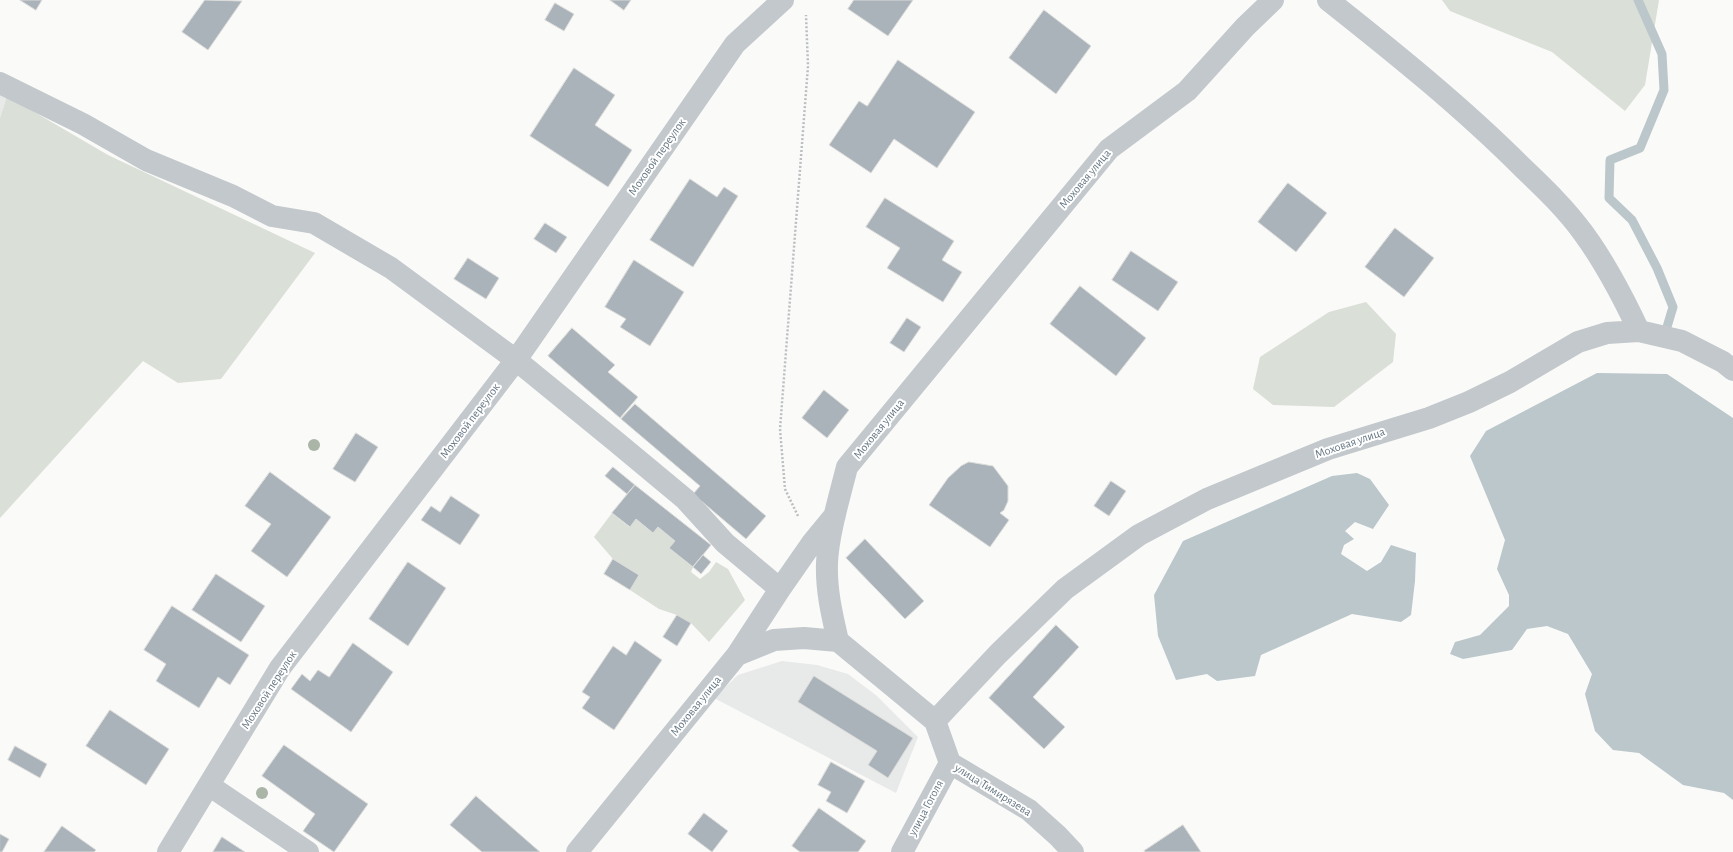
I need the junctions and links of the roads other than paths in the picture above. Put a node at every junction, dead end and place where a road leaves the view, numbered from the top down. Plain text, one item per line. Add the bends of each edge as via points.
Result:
1 (783, 0) edge
2 (1273, 0) edge
3 (1328, 0) edge
4 (0, 82) edge
5 (1639, 331) junction
6 (516, 360) junction
7 (1733, 370) edge
8 (836, 514) junction
9 (780, 589) junction
10 (838, 641) junction
11 (737, 655) junction
12 (935, 721) junction
13 (950, 763) junction
14 (210, 786) junction
15 (168, 852) edge
16 (308, 852) edge
17 (577, 852) edge
18 (902, 852) edge
19 (1073, 852) edge

1 - 6 street, Моховой переулок via 736,44
2 - 8 street, Моховая улица via 1187,90 1109,149 847,467
3 - 5 street via 1446,96 1550,195 1584,233 1616,282
4 - 6 street via 83,124 146,160 233,196 272,216 314,223 391,268
5 - 7 street, Моховая улица via 1682,341 1724,362
5 - 12 street, Моховая улица via 1607,333 1578,342 1510,382 1469,402 1429,418 1328,449 1207,499 1139,535 1065,589 998,654
6 - 9 street via 685,499 725,543
6 - 14 street, Моховой переулок via 280,668
8 - 9 street
8 - 10 street, Моховая улица via 827,562 828,597
9 - 11 street
10 - 11 street, Моховая улица via 804,638 774,640
10 - 12 street
11 - 17 street, Моховая улица
12 - 13 street, улица Тимирязева
13 - 18 street, улица Гоголя
13 - 19 street, улица Тимирязева via 1029,810
14 - 15 street, Моховой переулок
14 - 16 street

